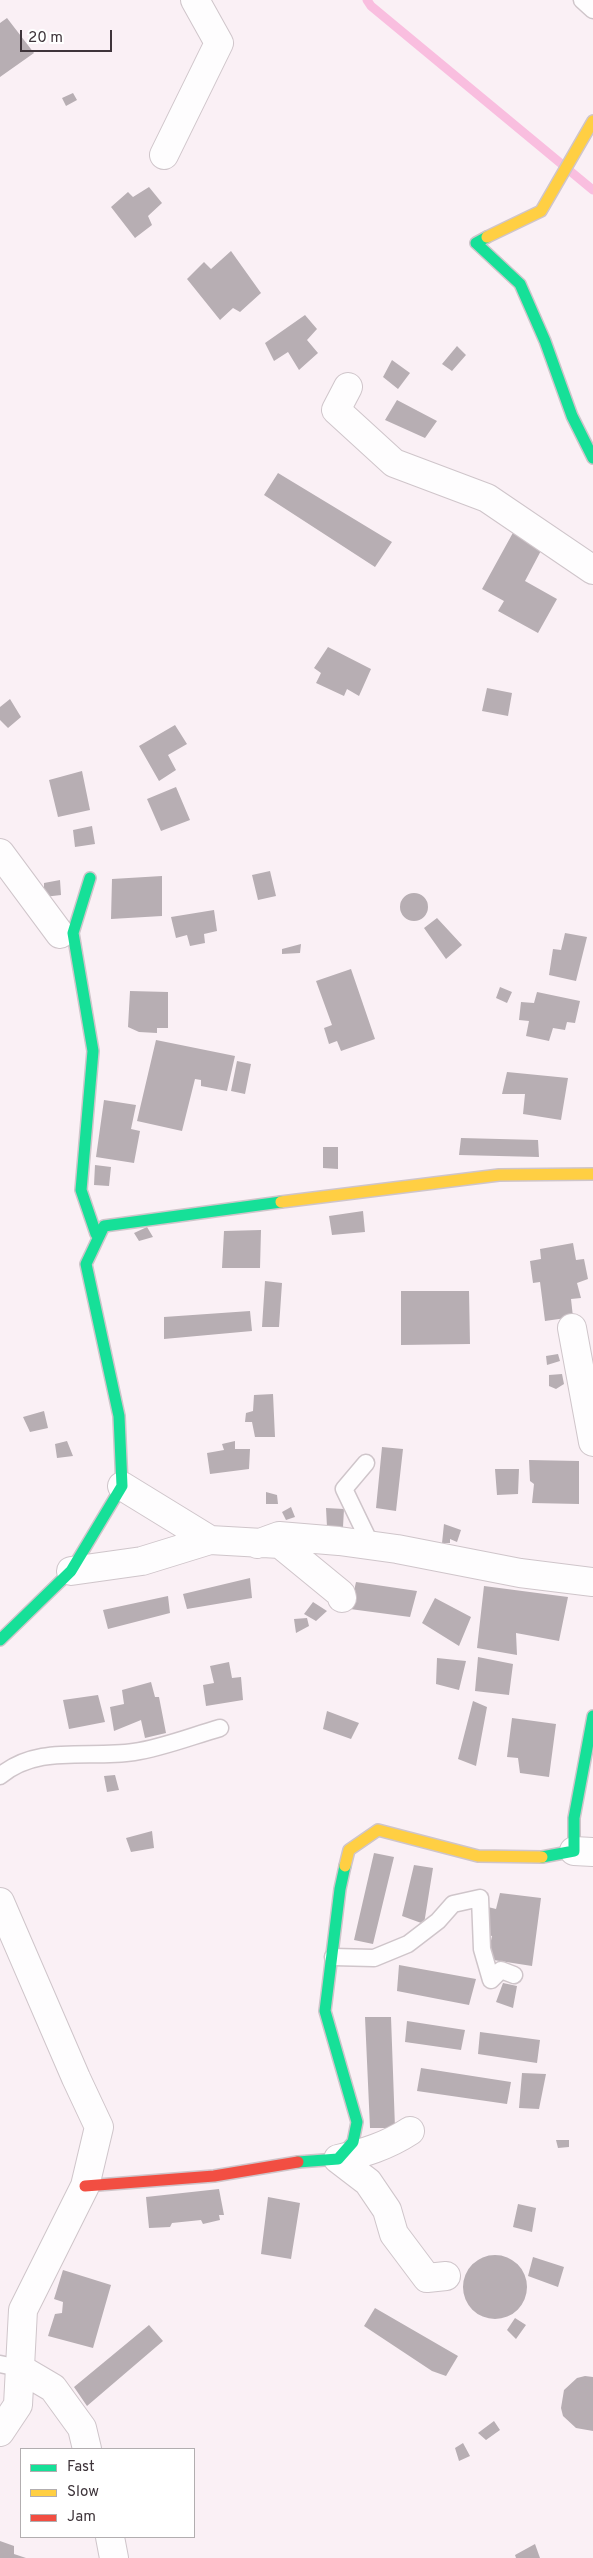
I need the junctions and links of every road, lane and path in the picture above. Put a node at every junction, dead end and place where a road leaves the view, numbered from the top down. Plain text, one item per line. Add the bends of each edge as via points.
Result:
1 (194, 0) edge
2 (582, 0) edge
3 (593, 10) edge
4 (593, 121) edge
5 (164, 155) dead end
6 (348, 387) dead end
7 (593, 458) edge
8 (593, 570) edge
9 (0, 853) edge
10 (90, 878) dead end
11 (60, 934) dead end
12 (593, 1174) edge
13 (96, 1234) dead end
14 (572, 1328) dead end
15 (593, 1442) edge
16 (366, 1463) dead end
17 (122, 1486) junction
18 (210, 1540) junction
19 (258, 1544) junction
20 (371, 1545) junction
21 (71, 1572) junction
22 (593, 1582) edge
23 (342, 1598) dead end
24 (0, 1640) edge
25 (593, 1716) edge
26 (220, 1728) dead end
27 (0, 1776) edge
28 (584, 1852) edge
29 (0, 1902) edge
30 (333, 1957) junction
31 (514, 1975) dead end
32 (410, 2131) dead end
33 (338, 2159) junction
34 (86, 2186) junction
35 (446, 2276) dead end
36 (10, 2366) edge
37 (0, 2432) edge
38 (87, 2448) edge
39 (110, 2538) edge
40 (114, 2558) edge

1 - 5 street via 219,43
2 - 3 lane
4 - 7 street via 541,211 476,243 520,284 572,416
6 - 8 street via 336,410 394,464 487,498
9 - 11 street
10 - 13 street via 73,932 93,1051 82,1190
12 - 17 street via 499,1175 188,1212 104,1226 86,1264 119,1416
14 - 15 street
16 - 20 lane via 344,1489
17 - 18 street
17 - 21 street
18 - 19 street
18 - 21 street via 142,1560
19 - 20 street via 279,1536
19 - 23 street via 280,1544
20 - 22 street via 520,1573
21 - 24 street
25 - 28 street via 574,1818
26 - 27 lane via 134,1752 82,1753 24,1760
28 - 30 street via 539,1857 478,1856 378,1830 349,1850 340,1888
29 - 34 street via 99,2126
30 - 31 lane via 374,1958 408,1944 454,1904 480,1898 482,1949 491,1980 501,1970
30 - 33 street via 325,2010 357,2122 352,2142
32 - 33 street via 364,2154
33 - 34 street via 214,2176
33 - 35 street via 368,2182 387,2210 394,2234 427,2278
34 - 36 street via 23,2310
36 - 37 street via 18,2405
36 - 38 street via 53,2388 82,2428
39 - 40 street

